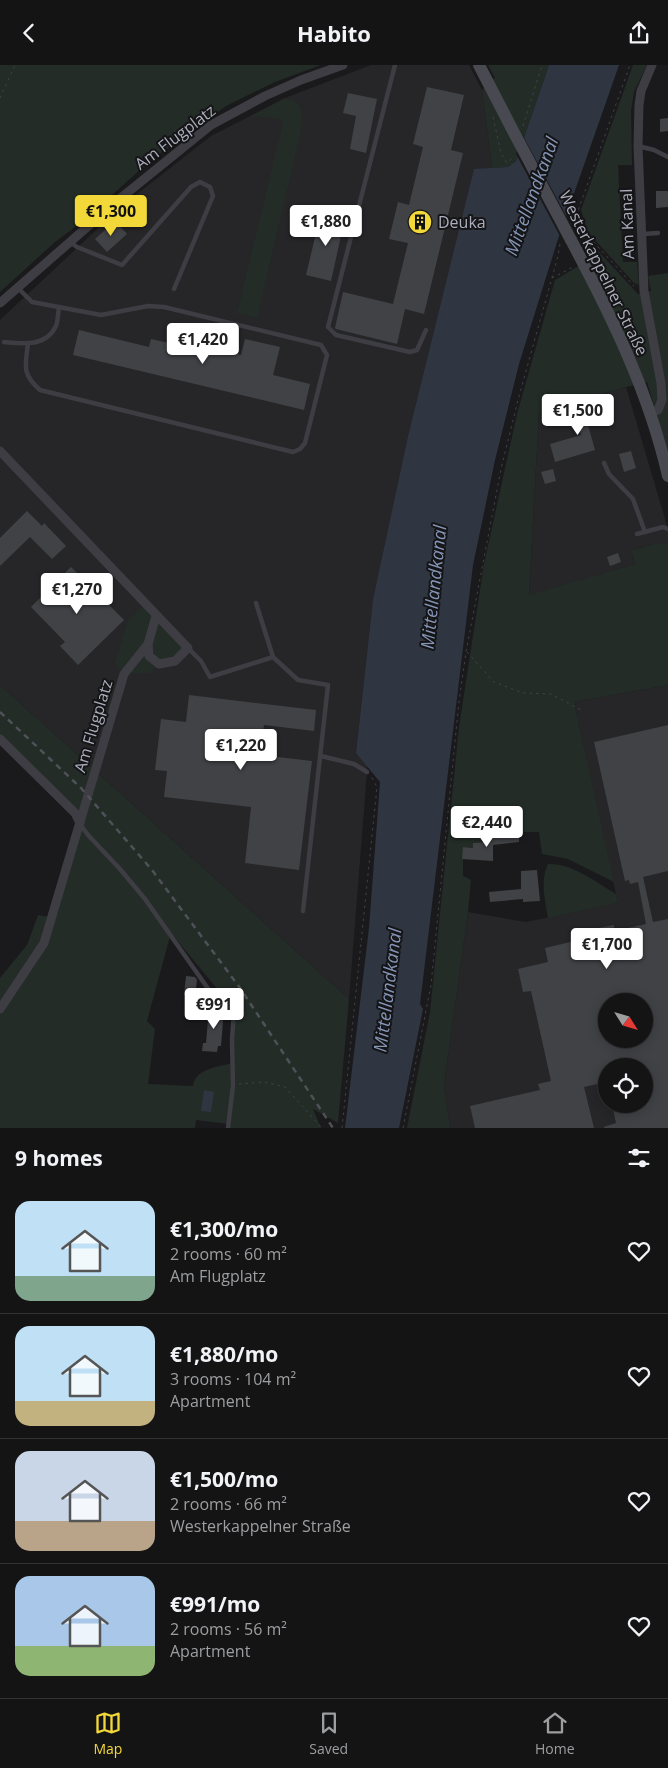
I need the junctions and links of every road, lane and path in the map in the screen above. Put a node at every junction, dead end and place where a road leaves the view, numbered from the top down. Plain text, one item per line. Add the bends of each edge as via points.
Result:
1 (15, 65) edge
2 (343, 65) edge
3 (395, 65) edge
4 (479, 65) edge
5 (542, 65) edge
6 (630, 65) edge
7 (652, 65) edge
8 (0, 98) edge
9 (497, 115) dead end
10 (516, 128) junction
11 (638, 146) junction
12 (516, 148) dead end
13 (668, 157) edge
14 (578, 211) junction
15 (574, 224) dead end
16 (658, 233) dead end
17 (642, 234) junction
18 (566, 241) junction
19 (70, 242) junction
20 (576, 263) dead end
21 (552, 278) junction
22 (18, 288) junction
23 (174, 289) dead end
24 (644, 291) junction
25 (0, 303) edge
26 (60, 307) junction
27 (426, 330) dead end
28 (4, 342) dead end
29 (28, 345) junction
30 (654, 412) junction
31 (668, 412) edge
32 (0, 451) edge
33 (604, 463) dead end
34 (668, 476) edge
35 (668, 529) edge
36 (645, 532) junction
37 (637, 534) dead end
38 (256, 603) dead end
39 (156, 616) junction
40 (148, 644) junction
41 (188, 648) junction
42 (466, 652) junction
43 (273, 657) junction
44 (583, 711) dead end
45 (0, 739) edge
46 (321, 756) junction
47 (367, 772) joint
48 (80, 823) junction
49 (302, 911) dead end
50 (0, 1009) edge
51 (233, 1085) junction
52 (228, 1128) edge
53 (322, 1128) edge
54 (342, 1128) edge
55 (404, 1128) edge

1 - 8 path
2 - 19 street, Am Flugplatz via 265,96 211,125
3 - 27 lane via 328,327 336,335 410,352 418,351
4 - 10 main road, Westerkappelner Straße
5 - 10 path
6 - 14 path
7 - 11 street, Am Kanal via 641,91
9 - 12 path via 492,118 501,153 507,163
10 - 18 main road, Westerkappelner Straße, bridge
11 - 13 lane
11 - 17 street, Am Kanal
14 - 15 path
14 - 24 path via 588,237 634,286
16 - 17 lane
17 - 24 street, Am Kanal
18 - 21 path
18 - 30 main road, Westerkappelner Straße via 606,307
19 - 22 street, Am Flugplatz
19 - 23 lane via 122,265 200,182 210,187 213,196
20 - 21 path
21 - 42 path via 501,469
22 - 25 street, Am Flugplatz
22 - 26 lane via 32,302
24 - 30 street, Am Kanal via 661,383 662,400
26 - 29 lane via 56,326 47,339
26 - 29 lane via 100,315 148,306 164,307 321,345 327,355 305,443 293,452 40,390 30,381 25,368
28 - 29 lane
30 - 31 street
30 - 34 main road, Westerkappelner Straße
32 - 39 street
33 - 36 lane via 609,473 634,499
35 - 36 lane via 663,527
36 - 37 lane
38 - 43 lane
39 - 40 street, Am Flugplatz
39 - 41 street
40 - 41 street via 149,656 159,664 175,661
40 - 48 street, Am Flugplatz via 124,674
41 - 43 lane via 210,677
42 - 44 path via 494,682 523,693 551,694
42 - 55 path via 431,985
43 - 46 lane via 298,680 328,685
45 - 48 street via 74,813
46 - 47 lane via 354,764
46 - 49 lane
47 - 54 path via 377,787
48 - 50 street, Am Flugplatz via 44,943
48 - 51 lane via 145,899 209,990 234,1010
51 - 52 lane
51 - 53 path via 264,1082 285,1087

